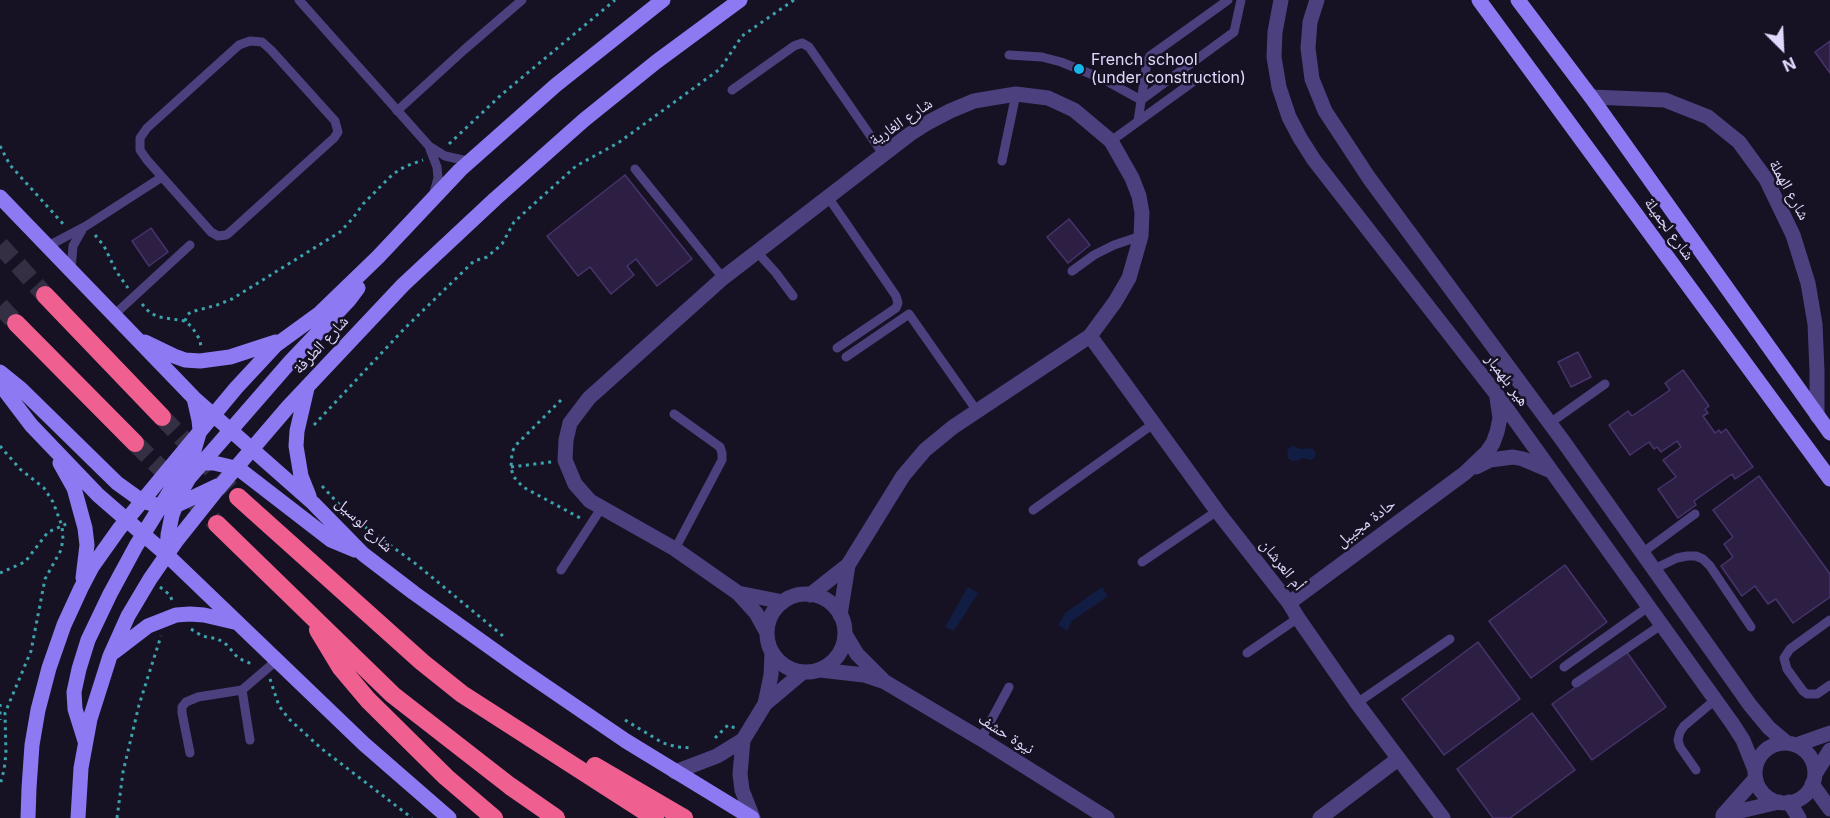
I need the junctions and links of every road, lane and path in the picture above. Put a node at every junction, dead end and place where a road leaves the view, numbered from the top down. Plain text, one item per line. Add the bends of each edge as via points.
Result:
1 (299, 0) edge
2 (522, 0) edge
3 (615, 0) edge
4 (663, 0) edge
5 (740, 0) edge
6 (794, 0) edge
7 (1228, 0) edge
8 (1241, 0) edge
9 (1281, 0) edge
10 (1317, 0) edge
11 (1479, 0) edge
12 (1518, 0) edge
13 (1009, 55) dead end
14 (1201, 76) dead end
15 (732, 90) dead end
16 (1016, 94) junction
17 (1591, 98) junction
18 (1141, 100) junction
19 (397, 111) junction
20 (1138, 121) junction
21 (1111, 141) junction
22 (0, 146) edge
23 (883, 154) junction
24 (436, 155) junction
25 (472, 160) junction
26 (1002, 161) dead end
27 (635, 169) dead end
28 (162, 177) junction
29 (0, 197) edge
30 (828, 197) junction
31 (432, 200) junction
32 (86, 226) junction
33 (71, 234) junction
34 (1141, 236) junction
35 (190, 245) dead end
36 (48, 246) junction
37 (757, 252) junction
38 (378, 257) junction
39 (71, 269) junction
40 (1072, 271) dead end
41 (723, 278) junction
42 (45, 295) tunnel mouth
43 (793, 296) dead end
44 (115, 314) junction
45 (185, 321) dead end
46 (16, 323) tunnel mouth
47 (1090, 336) junction
48 (135, 337) junction
49 (284, 339) junction
50 (837, 348) dead end
51 (846, 357) dead end
52 (0, 372) edge
53 (0, 384) edge
54 (1605, 384) dead end
55 (307, 386) junction
56 (1497, 395) junction
57 (194, 398) junction
58 (561, 400) dead end
59 (977, 411) junction
60 (674, 414) dead end
61 (214, 415) junction
62 (1817, 416) junction
63 (162, 417) tunnel mouth
64 (1550, 423) junction
65 (1154, 424) junction
66 (312, 427) dead end
67 (230, 429) junction
68 (199, 433) junction
69 (1830, 433) edge
70 (48, 443) junction
71 (135, 443) tunnel mouth
72 (252, 448) junction
73 (565, 460) junction
74 (194, 464) junction
75 (511, 467) junction
76 (235, 468) junction
77 (1551, 471) junction
78 (167, 472) junction
79 (1465, 472) junction
80 (1830, 479) edge
81 (222, 483) junction
82 (322, 485) dead end
83 (238, 497) tunnel mouth
84 (142, 501) junction
85 (314, 503) junction
86 (168, 506) junction
87 (602, 507) junction
88 (1033, 510) dead end
89 (1217, 511) junction
90 (1695, 514) dead end
91 (126, 520) junction
92 (583, 520) dead end
93 (217, 524) tunnel mouth
94 (143, 535) junction
95 (675, 549) junction
96 (1642, 553) junction
97 (363, 554) junction
98 (167, 555) junction
99 (1142, 562) dead end
100 (848, 565) junction
101 (1653, 569) junction
102 (561, 570) dead end
103 (0, 573) edge
104 (81, 588) junction
105 (738, 593) junction
106 (810, 595) junction
107 (783, 602) junction
108 (1289, 603) junction
109 (1648, 607) junction
110 (310, 615) junction
111 (840, 615) junction
112 (1298, 618) junction
113 (1830, 620) edge
114 (235, 622) junction
115 (1661, 625) junction
116 (1751, 627) dead end
117 (165, 632) dead end
118 (767, 633) junction
119 (845, 634) junction
120 (1450, 639) dead end
121 (510, 642) dead end
122 (772, 653) junction
123 (1247, 653) dead end
124 (110, 656) junction
125 (276, 661) junction
126 (1564, 667) dead end
127 (820, 669) junction
128 (803, 672) junction
129 (885, 682) junction
130 (1575, 683) dead end
131 (1830, 685) edge
132 (1009, 687) dead end
133 (242, 690) junction
134 (462, 694) junction
135 (1715, 700) junction
136 (1357, 703) junction
137 (0, 704) edge
138 (765, 704) junction
139 (616, 715) dead end
140 (1, 722) edge
141 (1830, 734) edge
142 (745, 737) junction
143 (981, 739) junction
144 (250, 740) dead end
145 (709, 741) dead end
146 (86, 743) junction
147 (1792, 744) junction
148 (697, 746) dead end
149 (1830, 750) edge
150 (190, 753) dead end
151 (1398, 759) junction
152 (1696, 770) dead end
153 (675, 772) junction
154 (1755, 775) junction
155 (1814, 779) junction
156 (0, 785) edge
157 (1784, 802) junction
158 (1830, 808) edge
159 (28, 818) edge
160 (78, 818) edge
161 (117, 818) edge
162 (449, 818) edge
163 (494, 818) edge
164 (556, 818) edge
165 (655, 818) edge
166 (684, 818) edge
167 (753, 818) edge
168 (1107, 818) edge
169 (1320, 818) edge
170 (1443, 818) edge
171 (1722, 818) edge
172 (1799, 818) edge

1 - 19 lane
2 - 19 lane
3 - 24 path
4 - 25 main road, شارع الطرفة via 556,85
5 - 55 main road, شارع الطرفة via 584,120 495,199 403,285
6 - 66 path via 742,36 720,69 618,142 576,166 514,222 502,244 487,257 474,261 405,328
7 - 18 lane via 1150,56
8 - 18 lane via 1234,32
9 - 56 street, هير بلهمبار via 1274,57 1279,87 1300,138
10 - 64 street, هير بلهمبار via 1310,21 1308,48 1312,79 1325,111
11 - 80 main road, شارع لجميلة
12 - 17 main road, شارع لجميلة
13 - 18 lane via 1061,62
14 - 20 lane
15 - 23 lane via 802,43 809,47
16 - 21 street, شارع الغارية via 1048,98 1074,110
16 - 23 street, شارع الغارية via 974,101 950,111
16 - 26 lane
17 - 62 main road, شارع لجميلة
17 - 62 street, شارع الهملة via 1665,100 1708,117 1739,142 1766,179 1793,235 1808,283 1815,324
18 - 20 lane
19 - 24 lane
20 - 21 lane
21 - 34 street, شارع الغارية via 1139,196
22 - 33 path via 10,165
23 - 30 street, شارع الغارية
24 - 25 lane
24 - 31 lane via 438,178
24 - 45 path via 393,174 340,232 232,299 191,312
25 - 31 main road, شارع الطرفة
27 - 41 lane
28 - 28 lane via 211,232 222,236 334,138 338,128 267,45 244,42 143,133 141,150
28 - 32 lane
29 - 36 main road, شارع لوسيل
30 - 37 street, شارع الغارية
30 - 50 lane via 898,303
31 - 38 main road, شارع الطرفة
32 - 33 lane
32 - 39 lane via 73,246
33 - 36 lane
34 - 40 lane via 1094,255
34 - 47 street, شارع الغارية via 1130,278
35 - 44 lane
36 - 39 main road, شارع لوسيل
37 - 41 street, شارع الغارية
37 - 43 lane
38 - 49 main road, شارع الطرفة via 320,313
38 - 67 main road via 349,300
39 - 44 main road, شارع لوسيل
41 - 73 street, شارع الغارية via 589,398 570,423
42 - 63 highway
44 - 48 main road, شارع لوسيل
46 - 71 highway
47 - 59 street, شارع الغارية
47 - 65 street, أم العرشان
48 - 49 main road via 174,356 200,361 247,353
48 - 57 main road, شارع لوسيل
49 - 61 main road, شارع الطرفة
51 - 59 lane via 909,314
52 - 84 main road via 117,483
53 - 70 main road
54 - 64 lane
55 - 72 main road, شارع الطرفة
55 - 85 main road via 296,446 301,476
56 - 77 street, هير بلهمبار
56 - 79 street, حادة مجيبل via 1500,418 1493,443
57 - 61 main road, شارع لوسيل
57 - 68 main road
58 - 75 path via 516,445
59 - 100 street, شارع الغارية via 925,450 903,476
60 - 95 lane via 720,447 722,453 722,460
61 - 67 main road, شارع لوسيل
61 - 68 main road, شارع الطرفة
62 - 69 main road, شارع لجميلة
64 - 96 street, هير بلهمبار
65 - 88 lane
65 - 89 street, أم العرشان
67 - 72 main road, شارع لوسيل
67 - 74 main road
68 - 74 main road
68 - 78 main road, شارع الطرفة
70 - 91 main road
70 - 104 main road via 74,488 83,516 87,545
72 - 76 main road, شارع الطرفة
72 - 85 main road, شارع لوسيل
73 - 75 path
73 - 87 street via 575,484 590,501
74 - 76 main road
74 - 78 main road
74 - 86 main road
75 - 92 path via 523,488
76 - 81 main road, شارع الطرفة
76 - 97 main road via 331,540
77 - 79 street, حادة مجيبل via 1513,457 1490,460
77 - 109 street, هير بلهمبار
78 - 84 main road, شارع الطرفة
79 - 108 street, حادة مجيبل
81 - 86 main road
81 - 98 main road, شارع الطرفة
82 - 121 path via 350,516 416,564
83 - 134 highway
84 - 86 main road
84 - 91 main road, شارع الطرفة
85 - 97 main road, شارع لوسيل
86 - 94 main road
86 - 98 main road
87 - 95 street
87 - 102 lane
89 - 99 lane
89 - 108 street, أم العرشان
90 - 96 lane
91 - 94 main road
91 - 104 main road, شارع الطرفة
93 - 110 highway
94 - 98 main road
94 - 146 main road via 88,640 79,669 75,709
95 - 105 street
96 - 101 street, هير بلهمبار
97 - 153 main road, شارع لوسيل via 519,668
98 - 114 main road
98 - 124 main road, شارع الطرفة via 128,616
100 - 106 street, شارع الغارية
100 - 111 street, شارع الغارية
101 - 116 lane via 1687,556 1703,559
101 - 147 street, هير بلهمبار via 1750,705 1769,728
103 - 140 path via 25,562 48,532 62,526 61,550 45,579 31,651
104 - 159 main road, شارع الطرفة via 49,668 38,710
105 - 107 street
105 - 118 street
106 - 107 street
106 - 111 street via 824,599
107 - 118 street via 769,621
108 - 112 street, أم العرشان
109 - 115 street, هير بلهمبار
109 - 126 lane
110 - 163 highway via 329,651 354,685 422,754
110 - 164 highway via 393,695
111 - 119 street
112 - 123 lane
112 - 136 street, أم العرشان
113 - 131 lane via 1790,649 1784,658 1787,669 1807,694 1817,694
114 - 124 main road via 190,614 167,617 148,626
114 - 125 main road
115 - 130 lane
115 - 135 street, هير بلهمبار
117 - 161 path via 139,705
118 - 122 street
119 - 127 street via 840,651
119 - 129 street, نيوة حشف via 857,654
120 - 136 lane
122 - 128 street via 785,666
122 - 138 street
124 - 146 main road, شارع الطرفة
125 - 133 lane
125 - 162 main road
127 - 128 street
127 - 129 street, نيوة حشف
128 - 138 street
129 - 143 street, نيوة حشف
132 - 143 lane
133 - 144 lane
133 - 150 lane via 186,702 182,712
134 - 165 highway
134 - 166 highway via 512,717
135 - 152 lane via 1680,732 1680,747
135 - 154 street, هير بلهمبار via 1743,740
136 - 151 street, أم العرشان
137 - 140 path
138 - 142 street
139 - 148 path via 663,743
140 - 156 path via 6,754
141 - 147 street
142 - 145 path via 728,725
142 - 153 street via 717,756
142 - 167 street via 740,774
143 - 168 street, نيوة حشف
146 - 160 main road, شارع الطرفة
147 - 154 street via 1780,743 1765,750 1756,763
147 - 155 street via 1810,757
149 - 155 street
151 - 169 street
151 - 170 street, أم العرشان
153 - 167 main road, شارع لوسيل
154 - 157 street via 1763,794
154 - 171 street
155 - 157 street via 1803,796
155 - 158 street
157 - 171 street
157 - 172 street

